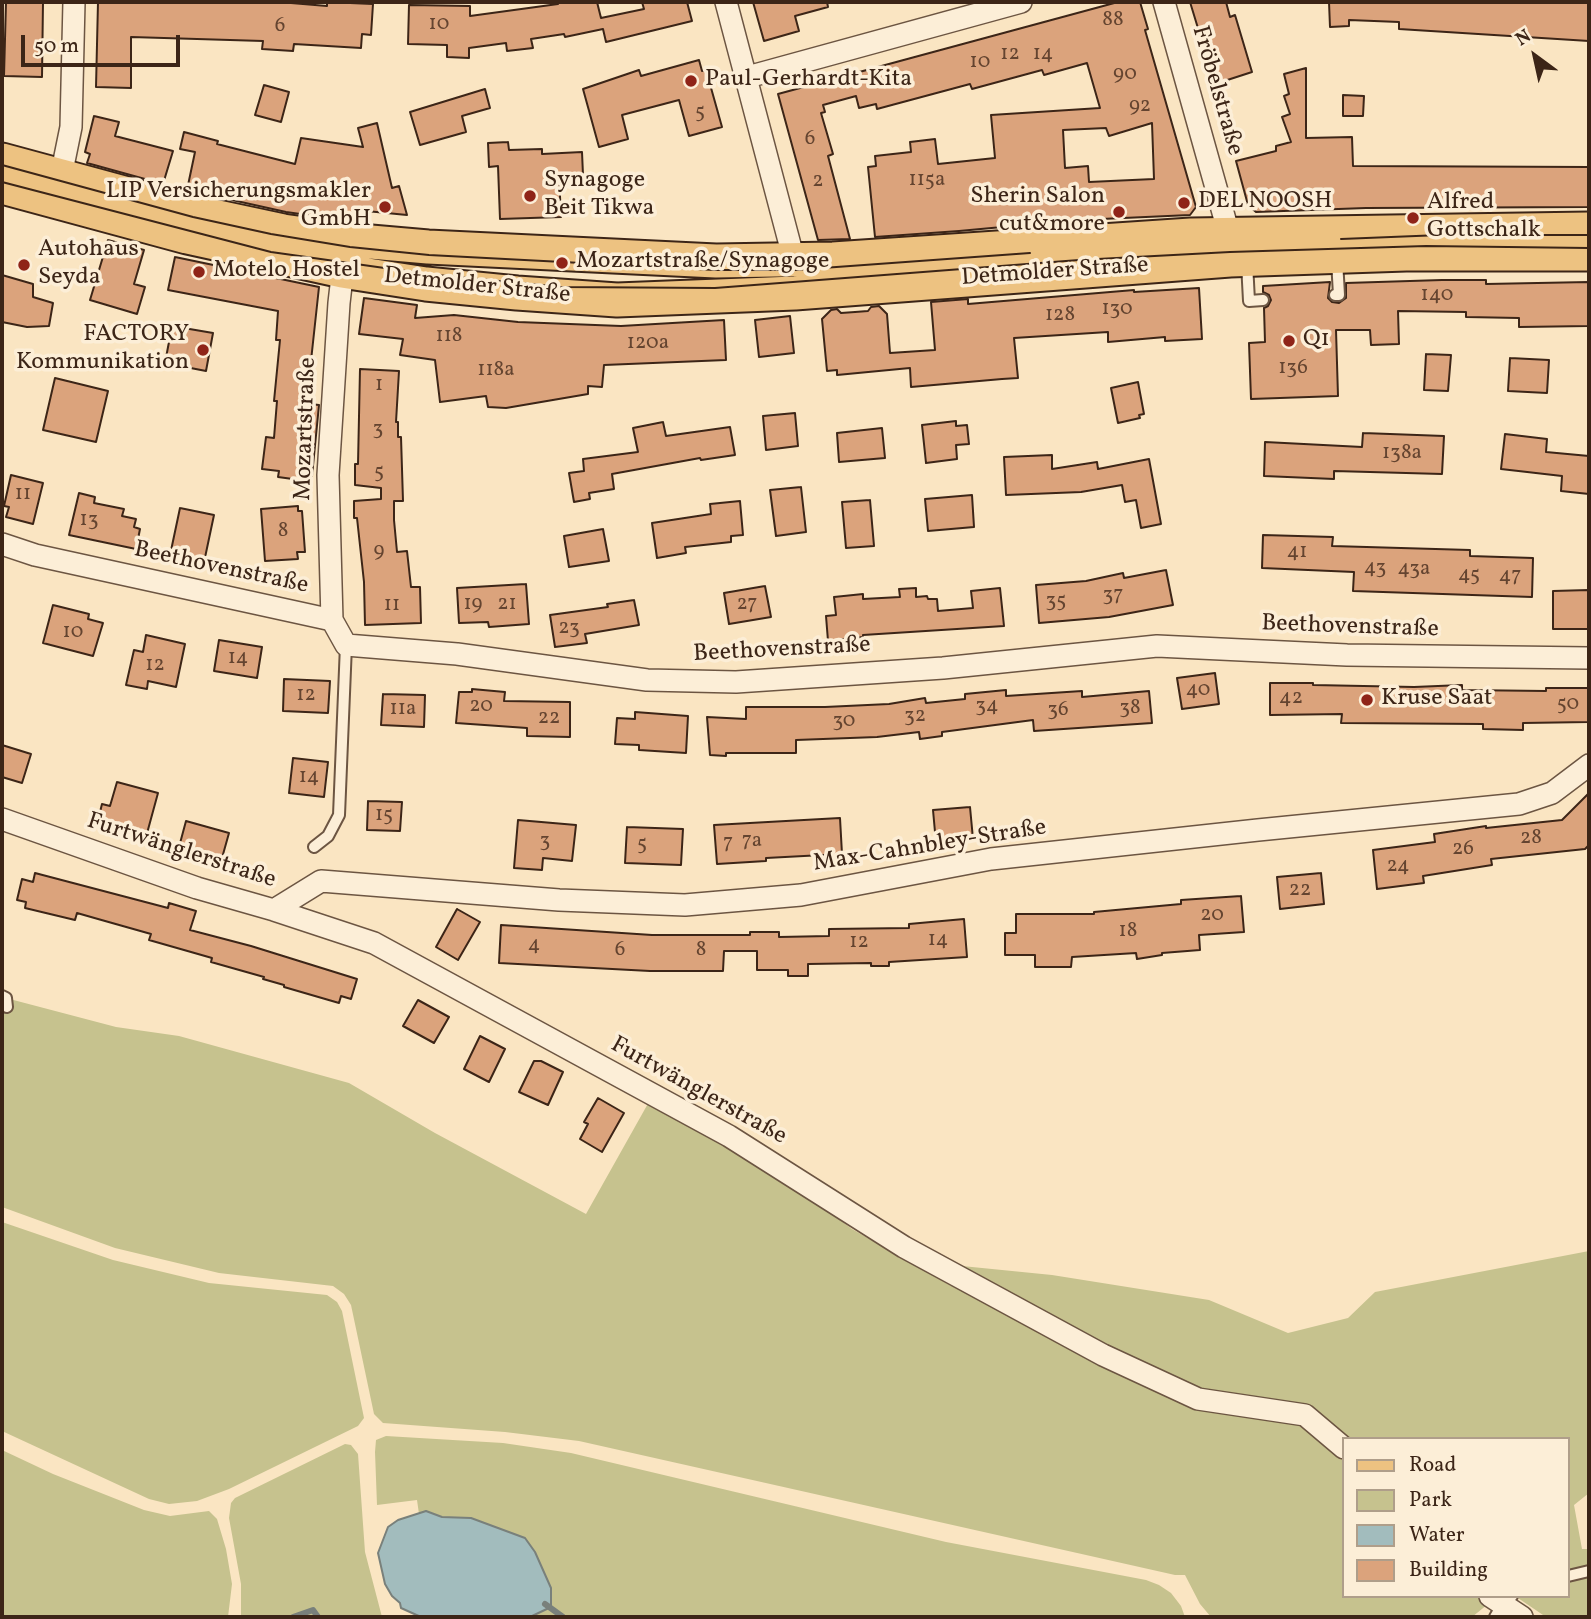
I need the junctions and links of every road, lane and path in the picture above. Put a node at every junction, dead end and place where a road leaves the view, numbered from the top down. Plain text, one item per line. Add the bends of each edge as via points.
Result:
1 (74, 2) edge
2 (726, 2) edge
3 (1021, 2) edge
4 (1164, 2) edge
5 (744, 78) junction
6 (2, 160) edge
7 (61, 176) junction
8 (2, 187) edge
9 (1589, 229) edge
10 (1235, 251) junction
11 (1589, 254) edge
12 (345, 256) junction
13 (1337, 257) junction
14 (794, 260) junction
15 (795, 293) junction
16 (1335, 295) dead end
17 (1263, 300) dead end
18 (2, 544) edge
19 (332, 620) junction
20 (346, 645) junction
21 (1589, 658) edge
22 (1589, 765) edge
23 (2, 819) edge
24 (314, 847) dead end
25 (274, 910) junction
26 (1342, 1446) edge
27 (1589, 1572) edge
28 (1570, 1576) edge
29 (1500, 1604) edge
30 (1522, 1617) edge

1 - 7 street via 71,127
2 - 5 street
3 - 5 street
4 - 10 street, Fröbelstraße
5 - 14 street
6 - 7 main road, Detmolder Straße
7 - 12 main road, Detmolder Straße via 283,231
8 - 12 main road, Detmolder Straße via 187,237
9 - 10 main road, Detmolder Straße
10 - 13 main road, Detmolder Straße
10 - 14 main road, Detmolder Straße
10 - 15 main road, Detmolder Straße
10 - 17 lane via 1249,301
11 - 13 main road, Detmolder Straße
12 - 14 main road, Detmolder Straße via 428,247 716,261
12 - 15 main road, Detmolder Straße via 504,292 617,300
12 - 19 street, Mozartstraße via 328,475
13 - 16 lane via 1339,295
14 - 15 main road
18 - 19 street, Beethovenstraße
19 - 20 street, Beethovenstraße
20 - 21 street, Beethovenstraße via 690,682 943,668 1157,646
20 - 24 lane via 339,815 328,836
22 - 25 street, Max-Cahnbley-Straße via 1552,793 1519,804 991,859 801,895 671,904 321,881
23 - 25 street, Furtwänglerstraße via 197,888
25 - 26 street, Furtwänglerstraße via 374,943 729,1136 904,1247 1103,1355 1198,1399 1305,1415
27 - 28 lane
29 - 30 street

